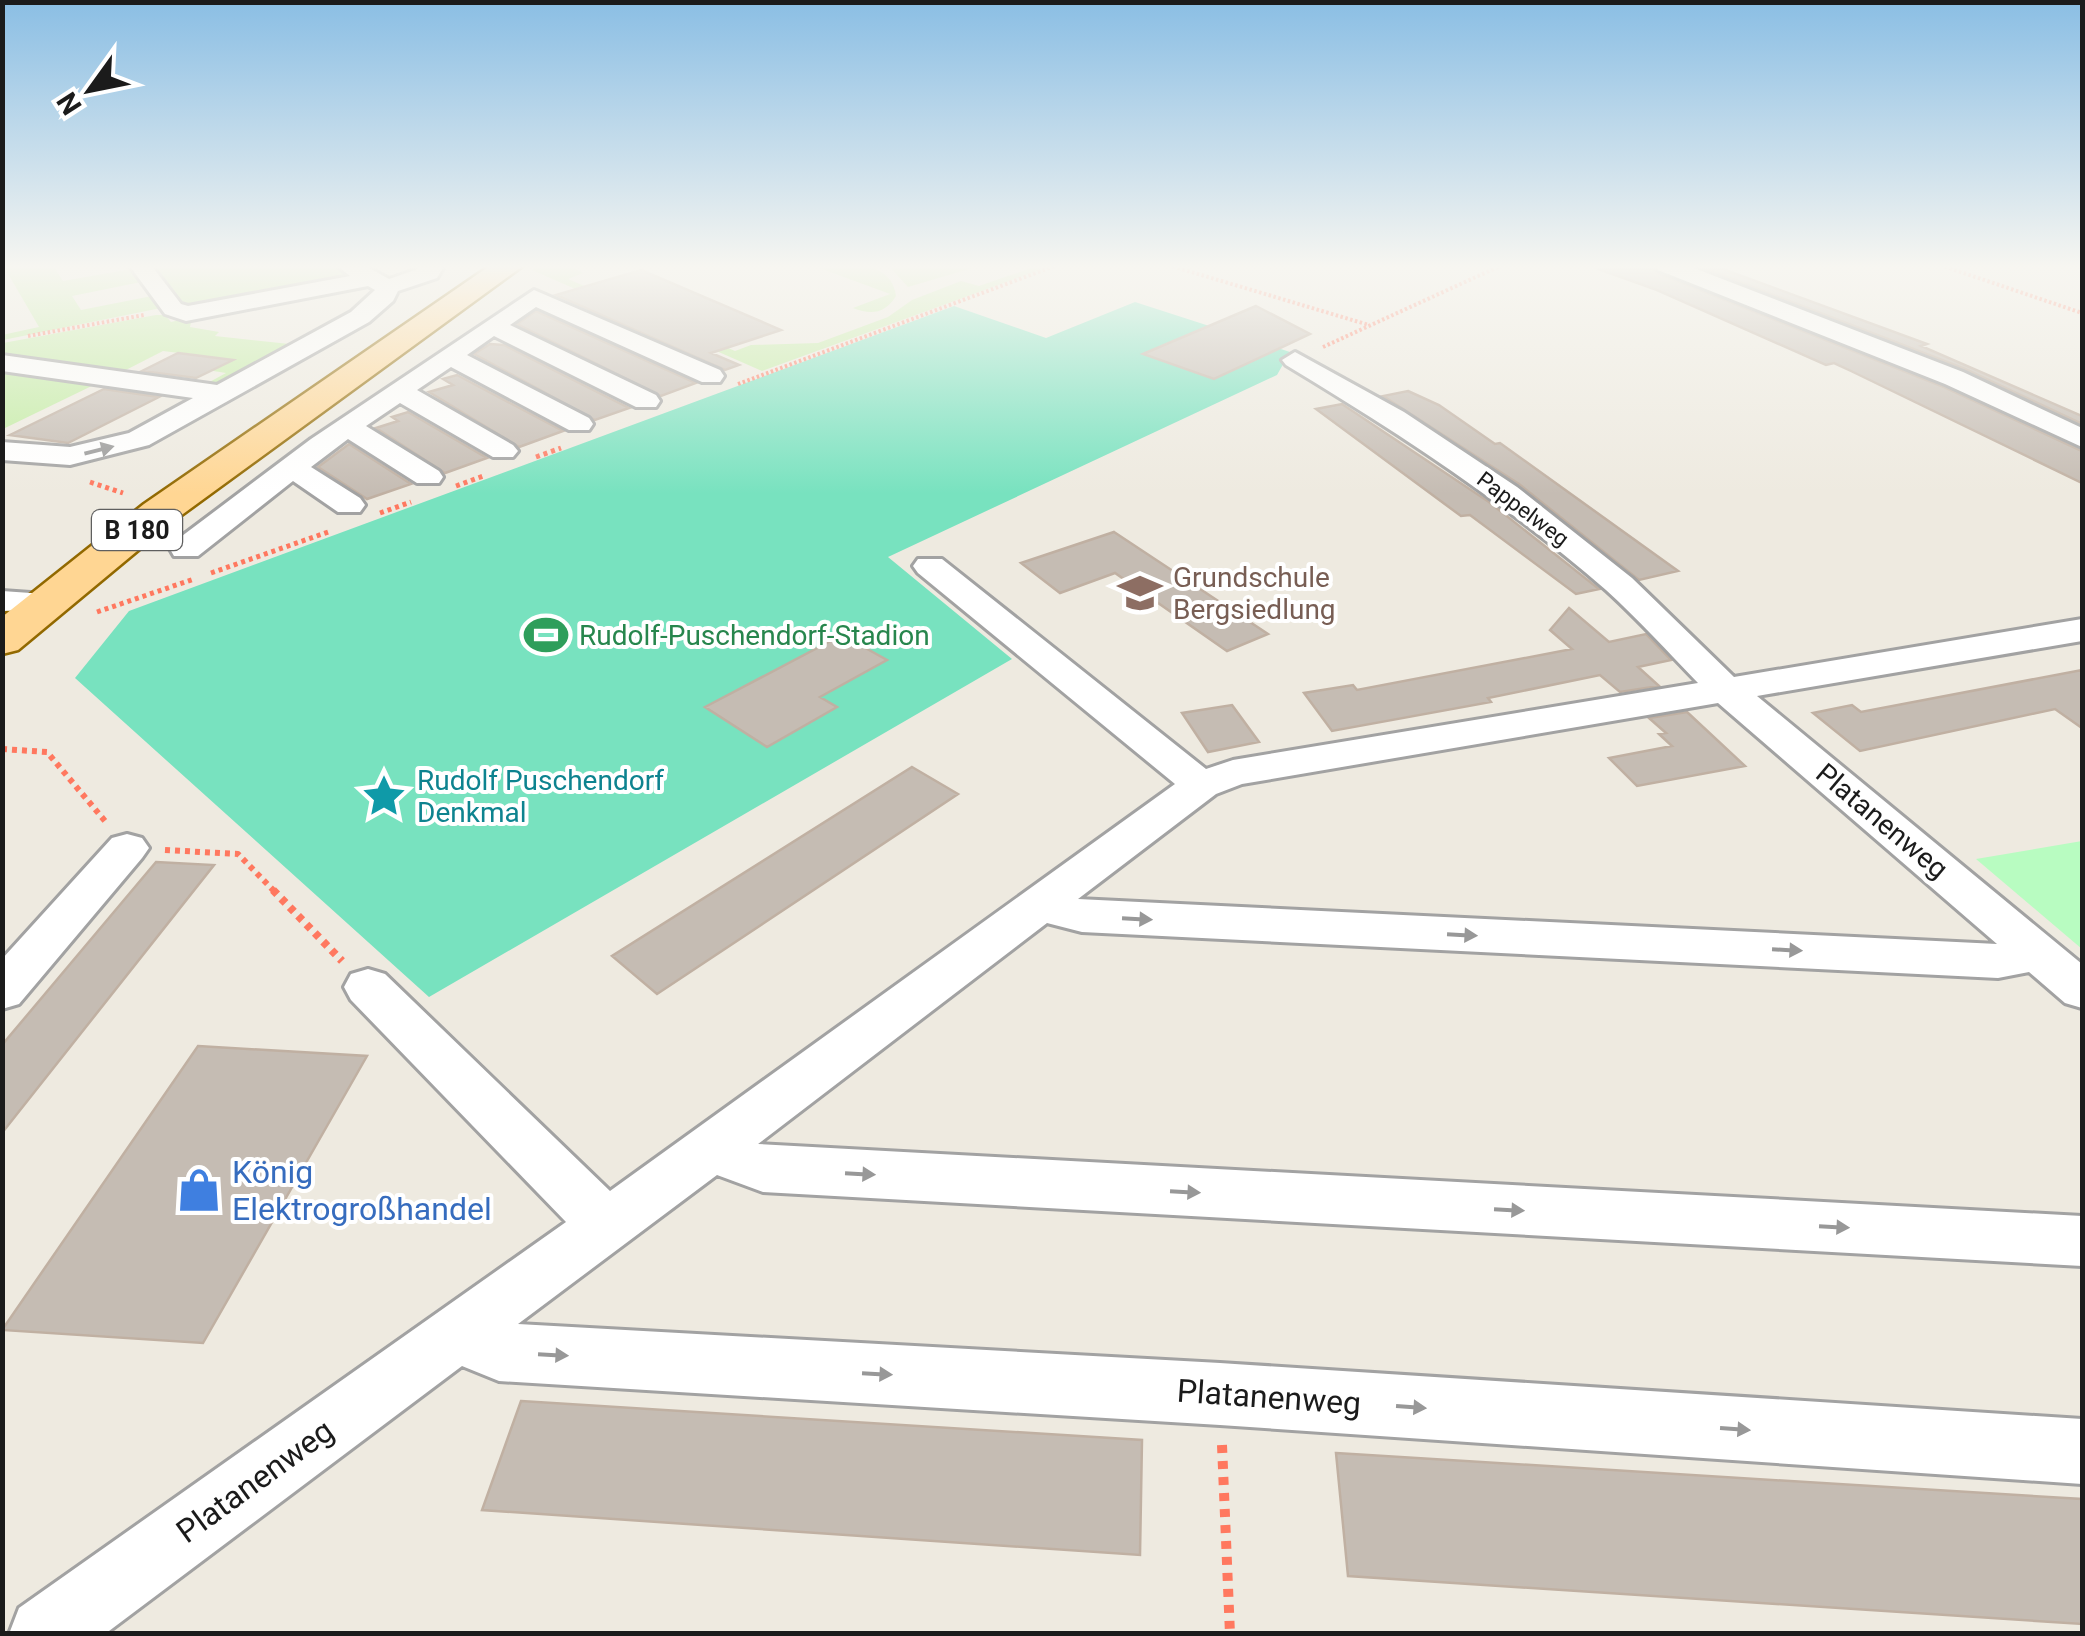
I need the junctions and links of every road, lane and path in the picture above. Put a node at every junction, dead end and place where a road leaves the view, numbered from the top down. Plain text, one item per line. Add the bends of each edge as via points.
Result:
1 (315, 341) edge
2 (400, 341) edge
3 (471, 341) edge
4 (524, 341) edge
5 (633, 341) edge
6 (852, 341) edge
7 (1336, 341) edge
8 (1861, 341) edge
9 (450, 356) junction
10 (1295, 360) joint
11 (2, 363) edge
12 (710, 376) dead end
13 (738, 384) dead end
14 (399, 391) junction
15 (222, 394) junction
16 (646, 401) dead end
17 (348, 426) junction
18 (576, 434) joint
19 (2082, 439) edge
20 (259, 440) junction
21 (321, 445) junction
22 (2, 451) edge
23 (537, 457) dead end
24 (502, 460) joint
25 (292, 467) junction
26 (433, 488) junction
27 (230, 514) junction
28 (352, 517) junction
29 (257, 535) dead end
30 (186, 549) dead end
31 (930, 566) dead end
32 (46, 606) edge
33 (2082, 630) edge
34 (2, 640) edge
35 (1726, 690) junction
36 (2, 749) edge
37 (1201, 785) junction
38 (128, 848) junction
39 (1044, 900) junction
40 (2037, 953) junction
41 (368, 987) joint
42 (2082, 990) edge
43 (2, 991) edge
44 (740, 1156) junction
45 (605, 1224) junction
46 (2082, 1241) edge
47 (465, 1328) junction
48 (1220, 1394) junction
49 (2082, 1452) edge
50 (45, 1634) edge
51 (1230, 1634) edge

1 - 15 street
2 - 20 main road, B 180
3 - 9 street
4 - 16 street
5 - 12 street
6 - 13 path
7 - 10 path
8 - 19 street
9 - 14 street
9 - 18 street
10 - 35 street, Pappelweg via 1506,493 1620,585
11 - 15 street
14 - 17 street
14 - 24 street
22 -> 15 street via 45,457 98,452
17 - 21 street
17 - 26 street
18 - 23 path
20 - 21 street
20 - 32 main road, B 180
21 - 25 street
24 - 26 path
25 - 27 street
25 - 28 street
26 - 28 path
27 - 29 street
27 - 30 street
28 - 32 path
31 - 37 street
32 - 34 main road, B 180
33 - 35 street, Platanenweg
35 - 37 street, Platanenweg via 1233,773
35 - 40 street, Platanenweg
36 - 38 path via 48,752
37 - 39 street, Platanenweg
38 - 41 path via 238,854
38 - 43 street
39 -> 40 street via 1082,916 1998,961
39 - 44 street, Platanenweg
40 - 42 street, Platanenweg
41 - 45 street
44 - 45 street, Platanenweg
44 -> 46 street
45 - 47 street, Platanenweg
47 -> 48 street, Platanenweg via 476,1342 500,1352
47 - 50 street, Platanenweg
48 -> 49 street, Platanenweg
48 - 51 path

